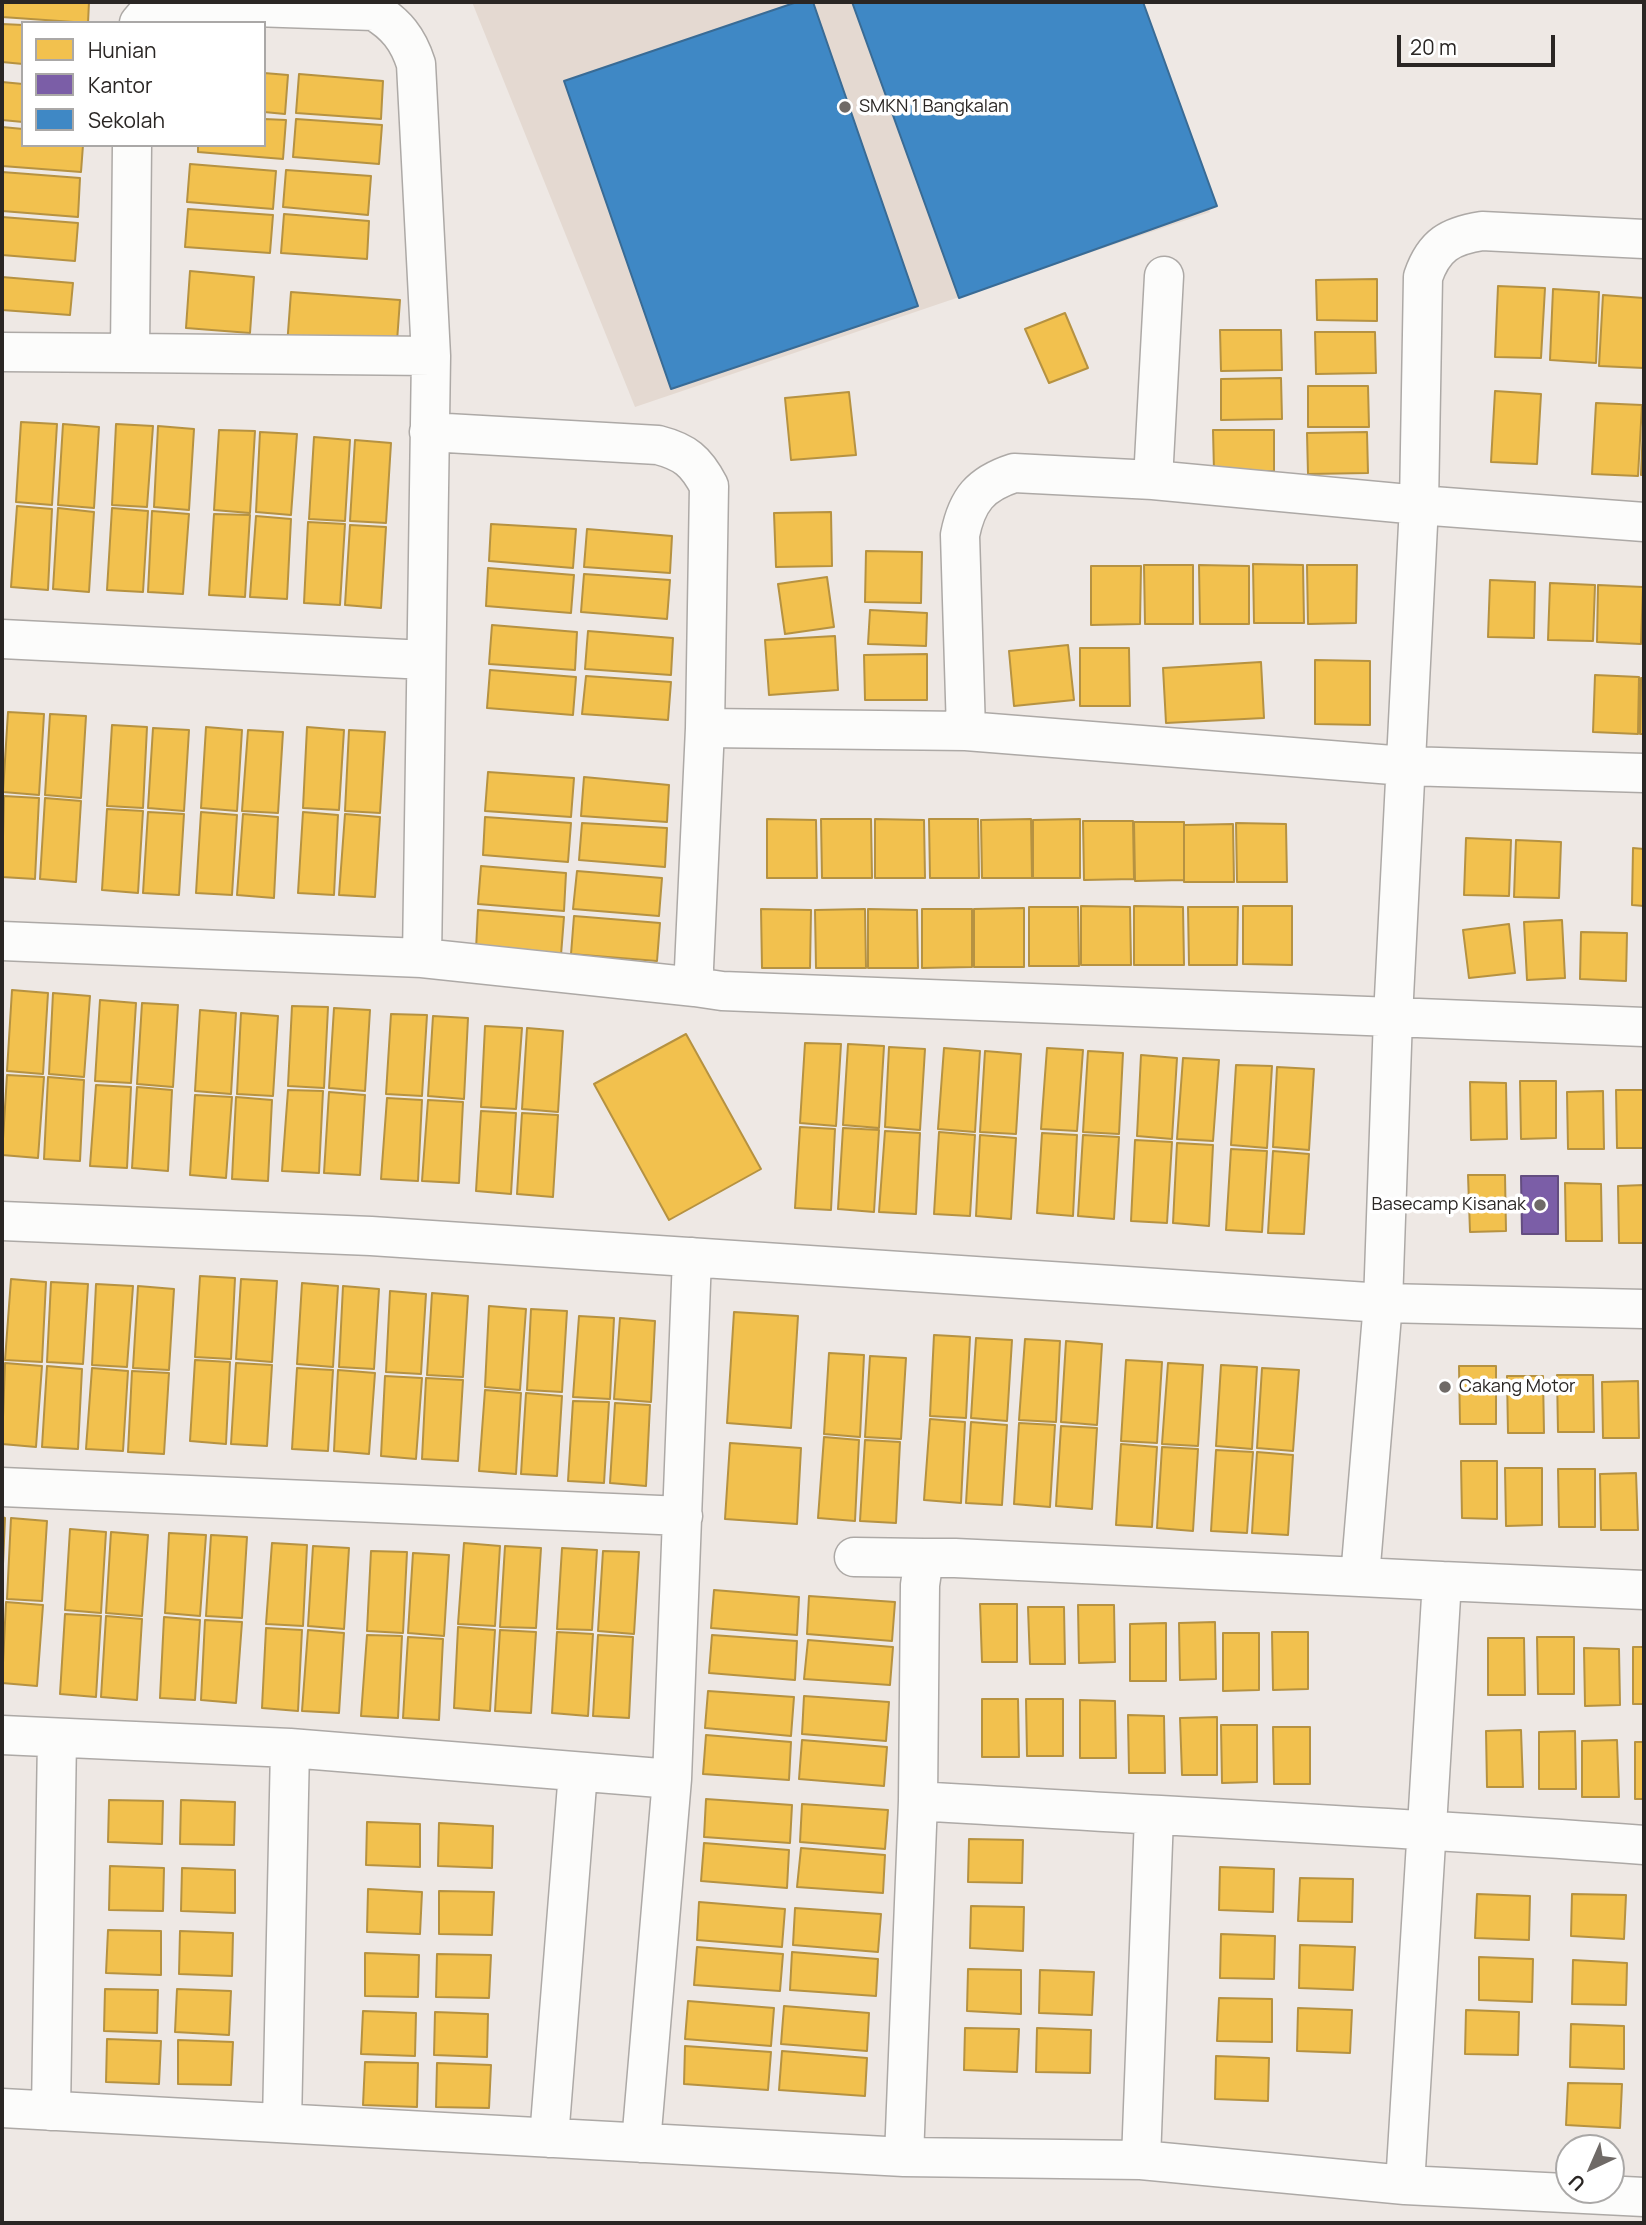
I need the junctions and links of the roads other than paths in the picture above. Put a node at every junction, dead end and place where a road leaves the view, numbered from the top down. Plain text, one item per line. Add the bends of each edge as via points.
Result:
1 (141, 21) edge
2 (132, 147) edge
3 (1644, 239) edge
4 (1164, 276) dead end
5 (2, 352) edge
6 (130, 354) junction
7 (431, 356) junction
8 (429, 432) junction
9 (1153, 480) junction
10 (1419, 505) junction
11 (1644, 522) edge
12 (2, 639) edge
13 (426, 660) junction
14 (705, 728) junction
15 (966, 731) junction
16 (1405, 766) junction
17 (1644, 773) edge
18 (2, 941) edge
19 (422, 958) junction
20 (695, 987) junction
21 (1393, 1017) junction
22 (1644, 1027) edge
23 (2, 1221) edge
24 (692, 1257) junction
25 (1383, 1303) junction
26 (1644, 1309) edge
27 (2, 1488) edge
28 (682, 1516) junction
29 (854, 1557) dead end
30 (924, 1559) junction
31 (1360, 1577) junction
32 (1442, 1581) junction
33 (1644, 1590) edge
34 (2, 1735) edge
35 (57, 1738) junction
36 (289, 1748) junction
37 (578, 1772) junction
38 (672, 1779) junction
39 (918, 1801) junction
40 (1154, 1815) junction
41 (1426, 1829) junction
42 (1644, 1845) edge
43 (2, 2108) edge
44 (51, 2111) junction
45 (282, 2123) junction
46 (549, 2137) junction
47 (641, 2143) junction
48 (904, 2157) junction
49 (1141, 2160) junction
50 (1405, 2185) junction
51 (1644, 2197) edge

1 - 7 street via 163,4 374,11 401,33 416,64
2 - 6 street
3 - 10 street via 1482,231 1460,234 1429,259 1423,276
4 - 9 street
5 - 6 street
6 - 7 street
7 - 8 street
8 - 13 street
8 - 14 street via 657,445 678,450 694,462 709,486
9 - 10 street
9 - 15 street via 1014,473 993,480 978,493 964,513 960,535
10 - 11 street
10 - 16 street
12 - 13 street
13 - 19 street
14 - 15 street
14 - 20 street
15 - 16 street
16 - 17 street
16 - 21 street
18 - 19 street
19 - 20 street
20 - 21 street
21 - 22 street
21 - 25 street
23 - 24 street via 371,1236
24 - 25 street
24 - 28 street
25 - 26 street
25 - 31 street
27 - 28 street
28 - 38 street
29 - 30 street
30 - 31 street
30 - 39 street
31 - 32 street
32 - 33 street
32 - 41 street
34 - 35 street
35 - 36 street
35 - 44 street
36 - 37 street
36 - 45 street
37 - 38 street
37 - 46 street
38 - 47 street
39 - 40 street
39 - 48 street
40 - 41 street
40 - 49 street
41 - 42 street
41 - 50 street
43 - 44 street
44 - 45 street
45 - 46 street
46 - 47 street
47 - 48 street
48 - 49 street
49 - 50 street
50 - 51 street

